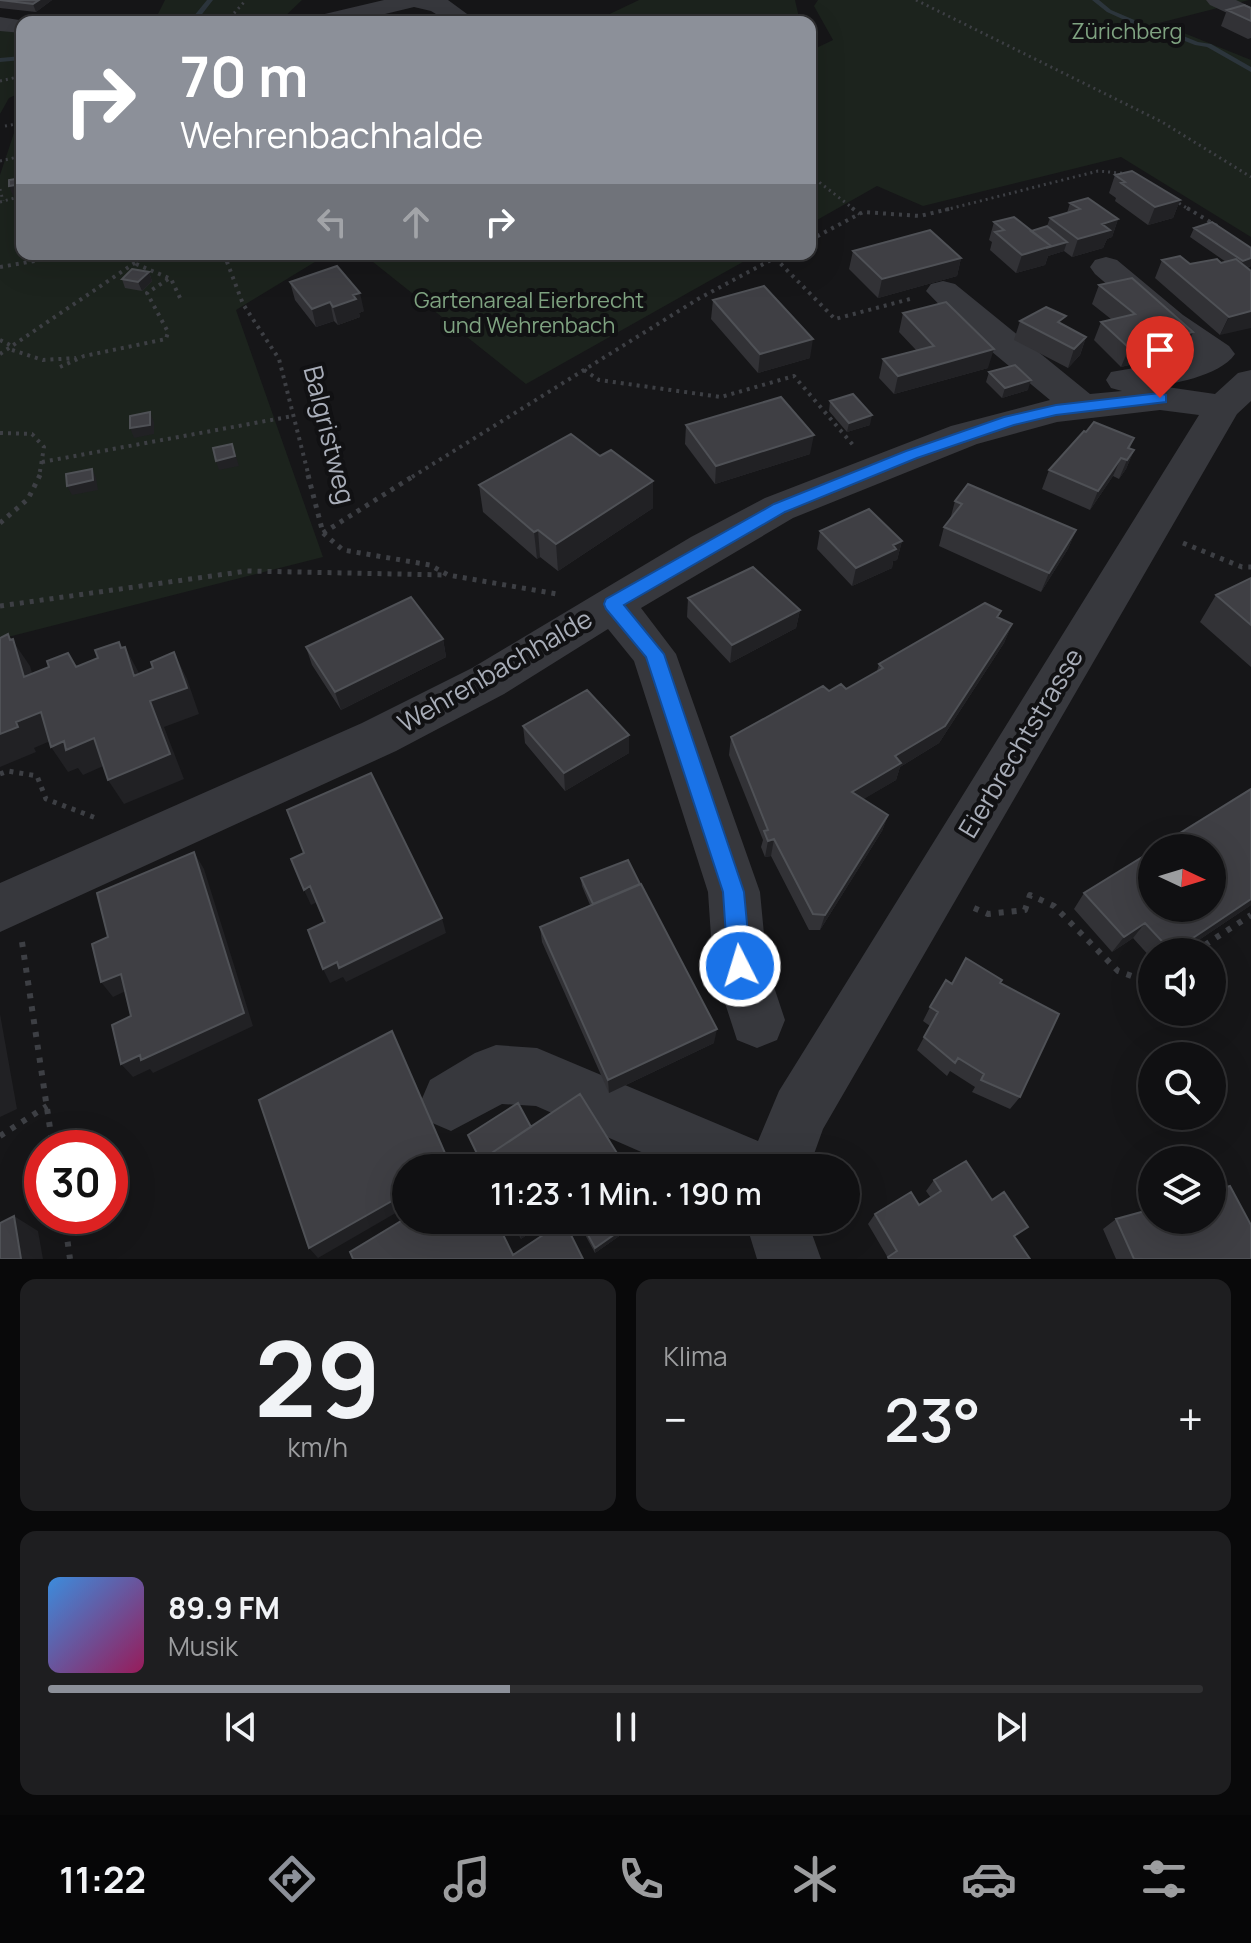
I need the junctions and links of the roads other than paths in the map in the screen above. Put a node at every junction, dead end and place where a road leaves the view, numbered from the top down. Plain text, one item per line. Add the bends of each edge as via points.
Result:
1 (1220, 1) edge
2 (346, 16) edge
3 (456, 16) edge
4 (1251, 17) edge
5 (1106, 267) dead end
6 (943, 291) road end
7 (1237, 394) edge
8 (1074, 401) junction
9 (613, 604) junction
10 (8, 905) edge
11 (757, 1020) dead end
12 (451, 1101) dead end
13 (717, 1154) edge
14 (784, 1154) edge
15 (781, 1234) edge
16 (789, 1259) edge

1 - 4 street
2 - 3 street via 414,0 439,5
5 - 8 street via 1217,354 1177,372 1092,385
6 - 8 street
7 - 8 street, Wehrenbachhalde
7 - 14 street, Eierbrechtstrasse via 1149,529 933,889 800,1112
8 - 9 street, Wehrenbachhalde via 874,469 779,508
9 - 10 street, Wehrenbachhalde via 488,681 392,730
9 - 11 street via 654,654 734,892 740,966
12 - 13 street via 496,1074 537,1077
15 - 16 street

